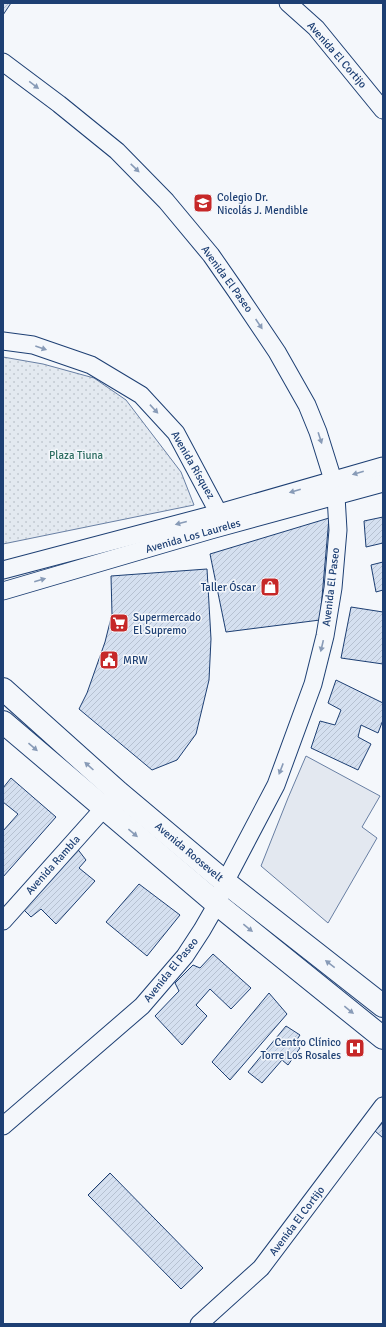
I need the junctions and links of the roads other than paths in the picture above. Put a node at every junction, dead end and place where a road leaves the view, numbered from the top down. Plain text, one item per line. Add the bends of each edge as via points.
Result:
1 (288, 3) edge
2 (3, 62) edge
3 (383, 110) edge
4 (3, 341) edge
5 (383, 466) edge
6 (383, 483) edge
7 (335, 488) junction
8 (223, 520) junction
9 (3, 570) edge
10 (3, 591) edge
11 (3, 689) edge
12 (3, 722) edge
13 (118, 792) junction
14 (104, 808) junction
15 (225, 882) junction
16 (218, 904) junction
17 (3, 921) edge
18 (383, 1006) edge
19 (383, 1038) edge
20 (383, 1106) edge
21 (3, 1126) edge
22 (199, 1324) edge

1 - 3 street, Avenida El Cortijo via 316,28
2 -> 7 street, Avenida El Paseo via 117,151 166,201 211,255 292,376 318,432
4 -> 8 street, Avenida Rísquez via 33,345 91,365 141,395 176,433
5 -> 7 street, Avenida Los Laureles
6 - 7 street, Avenida Los Laureles
7 - 8 street, Avenida Los Laureles
7 -> 15 street, Avenida El Paseo via 338,530 333,588 313,684 276,784
8 -> 9 street, Avenida Los Laureles
10 -> 8 street, Avenida Los Laureles
13 -> 11 street, Avenida Roosevelt
12 -> 14 street, Avenida Roosevelt
13 - 14 street, Avenida Rambla
13 - 15 street, Avenida Roosevelt
14 -> 16 street, Avenida Roosevelt
14 - 17 street, Avenida Rambla
15 - 16 street, Avenida El Paseo
18 -> 15 street, Avenida Roosevelt
16 -> 19 street, Avenida Roosevelt
16 - 21 street, Avenida El Paseo via 184,956 142,1006
20 - 22 street, Avenida El Cortijo via 261,1268

